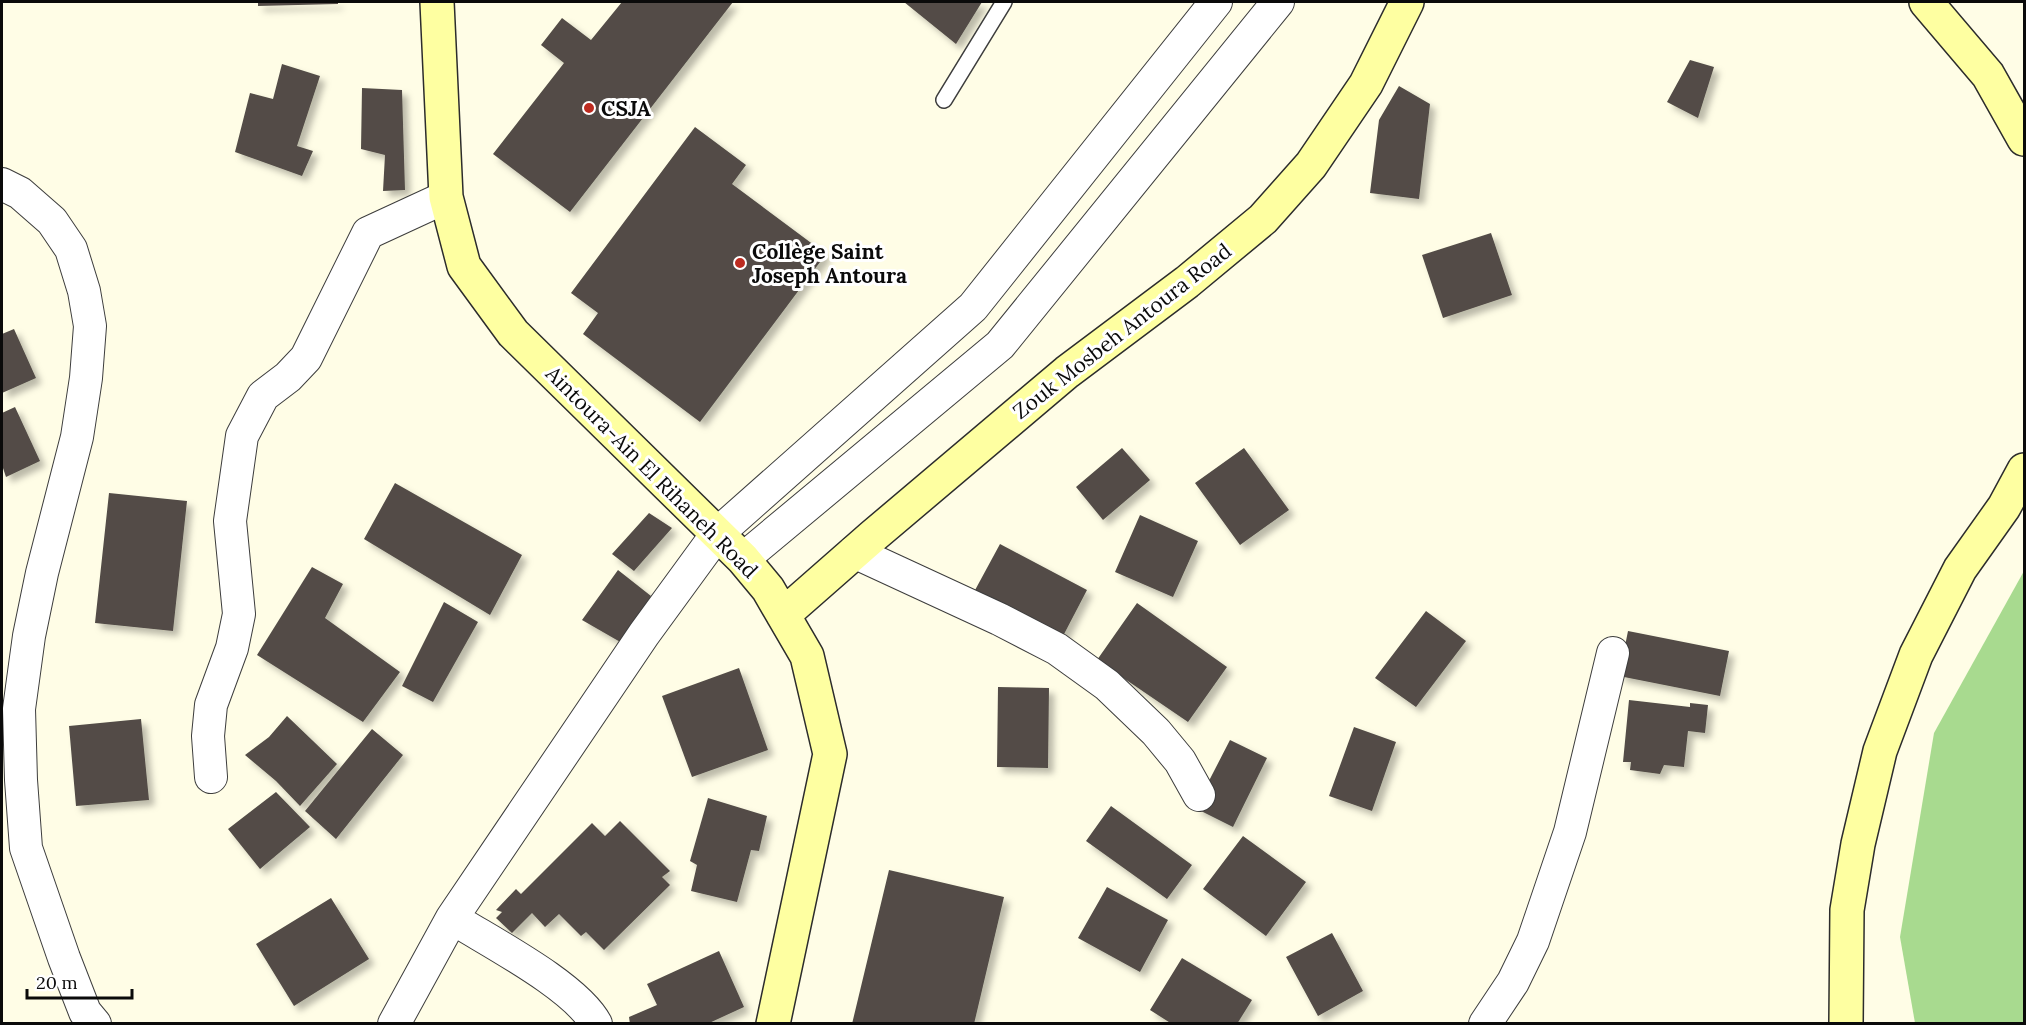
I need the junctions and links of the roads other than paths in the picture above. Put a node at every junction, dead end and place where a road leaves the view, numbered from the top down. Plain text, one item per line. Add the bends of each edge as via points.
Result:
1 (437, 2) edge
2 (1004, 2) edge
3 (1215, 2) edge
4 (1278, 2) edge
5 (1407, 2) edge
6 (1926, 2) edge
7 (944, 100) dead end
8 (2025, 139) edge
9 (2, 184) edge
10 (446, 197) junction
11 (2025, 470) edge
12 (717, 534) junction
13 (854, 552) junction
14 (743, 558) junction
15 (783, 615) junction
16 (1613, 653) dead end
17 (211, 777) dead end
18 (1199, 795) dead end
19 (452, 918) junction
20 (96, 1023) edge
21 (393, 1023) edge
22 (596, 1023) edge
23 (773, 1023) edge
24 (1485, 1023) edge
25 (1846, 1023) edge

1 - 10 street, Aintoura-Ain El Rihaneh Road
2 - 7 lane
3 - 12 street via 974,307
4 - 14 street via 1000,345
5 - 13 street, Zouk Mosbeh Antoura Road via 1366,84 1311,165 1263,219 1067,372
6 - 8 street via 1988,75
9 - 20 street via 20,193 52,221 71,249 90,326 77,437 29,636 20,709 26,848 85,1012
10 - 12 street, Aintoura-Ain El Rihaneh Road via 464,266 513,333
10 - 17 street via 368,233 306,358 263,396 242,436 230,521 239,614 232,648 211,705
11 - 25 street via 1960,569 1916,655 1880,751 1847,910
12 - 14 street, Aintoura-Ain El Rihaneh Road
12 - 19 street via 644,634
13 - 15 street, Zouk Mosbeh Antoura Road
13 - 18 street via 999,619 1065,655 1107,685 1156,732 1180,761
14 - 15 street, Aintoura-Ain El Rihaneh Road
15 - 23 street, Aintoura-Ain El Rihaneh Road via 807,656 830,754
16 - 24 street via 1570,832 1533,941 1513,982
19 - 21 street
19 - 22 street via 552,979

